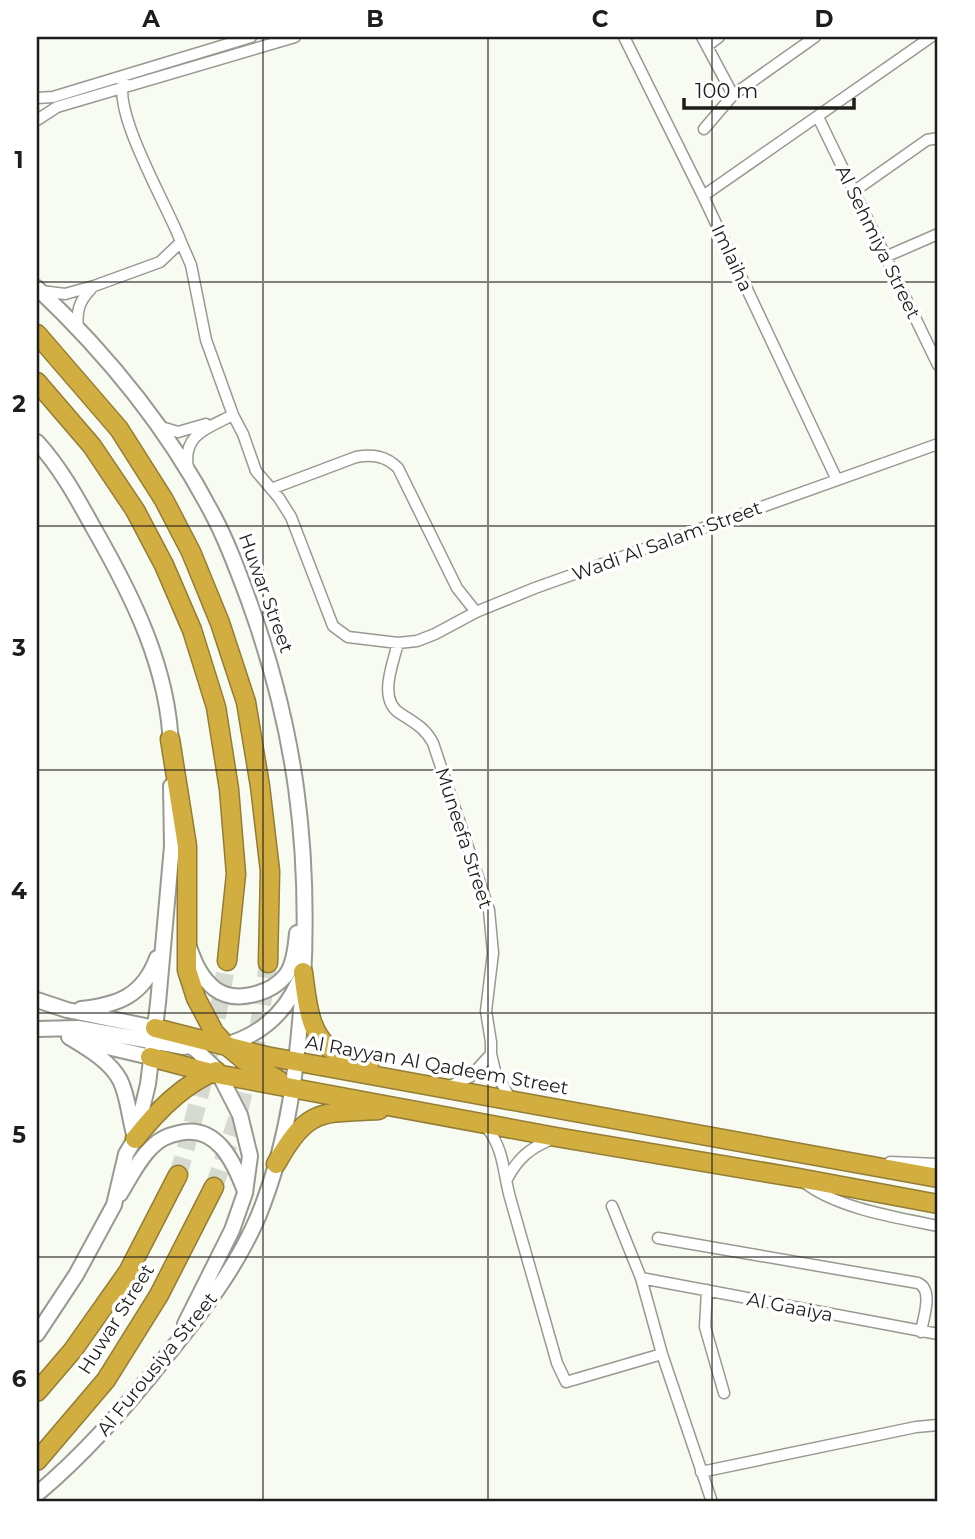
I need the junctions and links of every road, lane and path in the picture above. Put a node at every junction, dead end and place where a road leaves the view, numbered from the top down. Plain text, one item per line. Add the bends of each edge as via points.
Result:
1 (251, 37) edge
2 (295, 37) edge
3 (624, 37) edge
4 (719, 37) edge
5 (816, 37) edge
6 (931, 37) edge
7 (265, 41) edge
8 (704, 42) edge
9 (125, 75) junction
10 (120, 89) junction
11 (733, 94) junction
12 (37, 98) edge
13 (818, 117) junction
14 (37, 120) edge
15 (704, 128) dead end
16 (938, 138) edge
17 (853, 192) junction
18 (703, 196) junction
19 (938, 234) edge
20 (181, 242) junction
21 (885, 257) junction
22 (94, 286) junction
23 (38, 290) edge
24 (78, 329) junction
25 (37, 334) edge
26 (938, 365) edge
27 (37, 382) edge
28 (233, 415) junction
29 (156, 424) junction
30 (217, 424) junction
31 (37, 442) edge
32 (938, 444) edge
33 (188, 473) junction
34 (837, 481) junction
35 (271, 489) junction
36 (475, 612) junction
37 (398, 643) junction
38 (170, 739) junction
39 (303, 869) junction
40 (186, 940) junction
41 (164, 941) junction
42 (227, 961) tunnel mouth
43 (268, 963) tunnel mouth
44 (303, 972) junction
45 (37, 1000) edge
46 (67, 1010) junction
47 (37, 1029) edge
48 (69, 1037) junction
49 (153, 1043) junction
50 (226, 1045) junction
51 (195, 1049) junction
52 (491, 1055) junction
53 (266, 1056) junction
54 (297, 1060) junction
55 (245, 1061) junction
56 (215, 1072) junction
57 (415, 1082) junction
58 (293, 1088) junction
59 (444, 1088) junction
60 (511, 1100) junction
61 (411, 1109) junction
62 (484, 1123) junction
63 (556, 1137) junction
64 (135, 1139) junction
65 (833, 1159) junction
66 (276, 1164) junction
67 (938, 1164) edge
68 (178, 1175) tunnel mouth
69 (799, 1178) junction
70 (938, 1178) edge
71 (507, 1179) junction
72 (214, 1187) tunnel mouth
73 (246, 1193) junction
74 (938, 1204) edge
75 (114, 1205) junction
76 (612, 1206) dead end
77 (938, 1226) edge
78 (658, 1238) dead end
79 (641, 1278) junction
80 (707, 1290) junction
81 (921, 1332) junction
82 (37, 1334) edge
83 (938, 1334) edge
84 (172, 1350) junction
85 (662, 1354) junction
86 (37, 1392) edge
87 (724, 1393) dead end
88 (938, 1425) edge
89 (37, 1461) edge
90 (701, 1472) junction
91 (37, 1494) edge
92 (712, 1502) edge

1 - 9 street
2 - 7 street
3 - 18 street, Imlaiha
4 - 8 street
5 - 11 street
6 - 13 street
7 - 10 street
8 - 11 street
9 - 10 street
9 - 12 street
10 - 14 street via 57,107
10 - 20 street, Wadi Al Salam Street via 135,143
11 - 15 street
13 - 17 street, Al Sehmiya Street
13 - 18 street
16 - 17 street via 927,140
17 - 21 street, Al Sehmiya Street
18 - 34 street, Imlaiha
19 - 21 street
20 - 22 street via 160,262
20 - 28 street, Wadi Al Salam Street via 191,265 206,340
21 - 26 street, Al Sehmiya Street
22 - 23 street via 65,294
22 - 24 street via 80,304
23 - 24 main road, Huwar Street
24 - 29 main road, Huwar Street
25 - 43 highway via 119,429 164,500 220,623 246,702 260,786 270,871
27 - 42 highway via 93,446 135,510 192,630 216,706 229,789 236,874
28 - 30 street
28 - 35 street, Wadi Al Salam Street via 256,471
29 - 30 street via 178,432
29 - 33 main road, Huwar Street
30 - 33 street via 192,440
31 - 38 main road via 76,498 137,607 162,680
32 - 34 street, Wadi Al Salam Street
33 - 39 main road, Huwar Street via 214,516 267,652 296,778
34 - 36 street, Wadi Al Salam Street
35 - 36 street via 356,457 370,455 391,461 457,587
35 - 37 street, Wadi Al Salam Street via 291,517 334,626 348,637
36 - 37 street, Wadi Al Salam Street via 427,638
37 - 52 street, Muneefa Street via 387,690 389,702 433,743 489,910 493,953 486,1011
38 - 40 highway via 187,846
38 - 41 main road via 172,846
39 - 40 main road via 296,943 286,975 267,990 244,997 218,992 196,966
39 - 44 main road, Huwar Street
40 - 50 highway via 187,970 196,998
41 - 46 main road via 150,977 134,992 120,1001
41 - 49 main road
44 - 50 main road via 291,999 275,1019
44 - 54 main road, Al Furousiya Street
44 - 57 highway via 309,1013 325,1045
45 - 46 main road, Al Rayyan Al Qadeem Street
46 - 49 main road, Al Rayyan Al Qadeem Street
47 - 48 main road, Al Rayyan Al Qadeem Street
47 - 49 main road via 78,1028
48 - 49 main road, Al Rayyan Al Qadeem Street
48 - 64 main road via 119,1078
49 - 50 highway, Al Rayyan Al Qadeem Street
49 - 51 main road
49 - 56 highway, Al Rayyan Al Qadeem Street
49 - 64 main road
50 - 51 main road
50 - 53 highway, Al Rayyan Al Qadeem Street
50 - 55 highway
51 - 56 main road
52 - 59 street via 470,1077
52 - 60 street, Muneefa Street
53 - 54 highway, Al Rayyan Al Qadeem Street
53 - 55 highway
54 - 57 highway, Al Rayyan Al Qadeem Street
54 - 58 main road, Al Furousiya Street
55 - 56 highway
55 - 58 highway
56 - 58 highway, Al Rayyan Al Qadeem Street
56 - 64 highway via 187,1086
56 - 73 main road via 240,1115 248,1142
57 - 59 highway, Al Rayyan Al Qadeem Street
58 - 61 highway, Al Rayyan Al Qadeem Street
58 - 66 main road, Al Furousiya Street
59 - 60 highway, Al Rayyan Al Qadeem Street
60 - 65 highway, Al Rayyan Al Qadeem Street
61 - 62 highway, Al Rayyan Al Qadeem Street
61 - 66 highway via 319,1116 301,1126
62 - 63 highway, Al Rayyan Al Qadeem Street
62 - 71 street via 500,1149
63 - 69 highway, Al Rayyan Al Qadeem Street
63 - 71 street via 532,1147
64 - 75 main road via 126,1154
65 - 67 street, Al Rayyan Al Qadeem Street
65 - 70 highway, Al Rayyan Al Qadeem Street
66 - 84 main road, Al Furousiya Street via 240,1252 207,1306
68 - 86 highway, Huwar Street via 128,1272
69 - 74 highway, Al Rayyan Al Qadeem Street
69 - 77 street, Al Rayyan Al Qadeem Street via 819,1194
71 - 85 street via 566,1382
72 - 89 highway, Huwar Street via 159,1294 106,1380
73 - 75 main road via 234,1163 218,1142 185,1132 155,1143
73 - 84 main road
75 - 82 main road
76 - 79 street
78 - 81 street via 918,1283 927,1292
79 - 80 street, Al Gaaiya
79 - 85 street
80 - 81 street, Al Gaaiya
80 - 87 street via 705,1327
81 - 83 street, Al Gaaiya
84 - 91 main road, Al Furousiya Street via 90,1446
85 - 90 street
88 - 90 street
90 - 92 street

